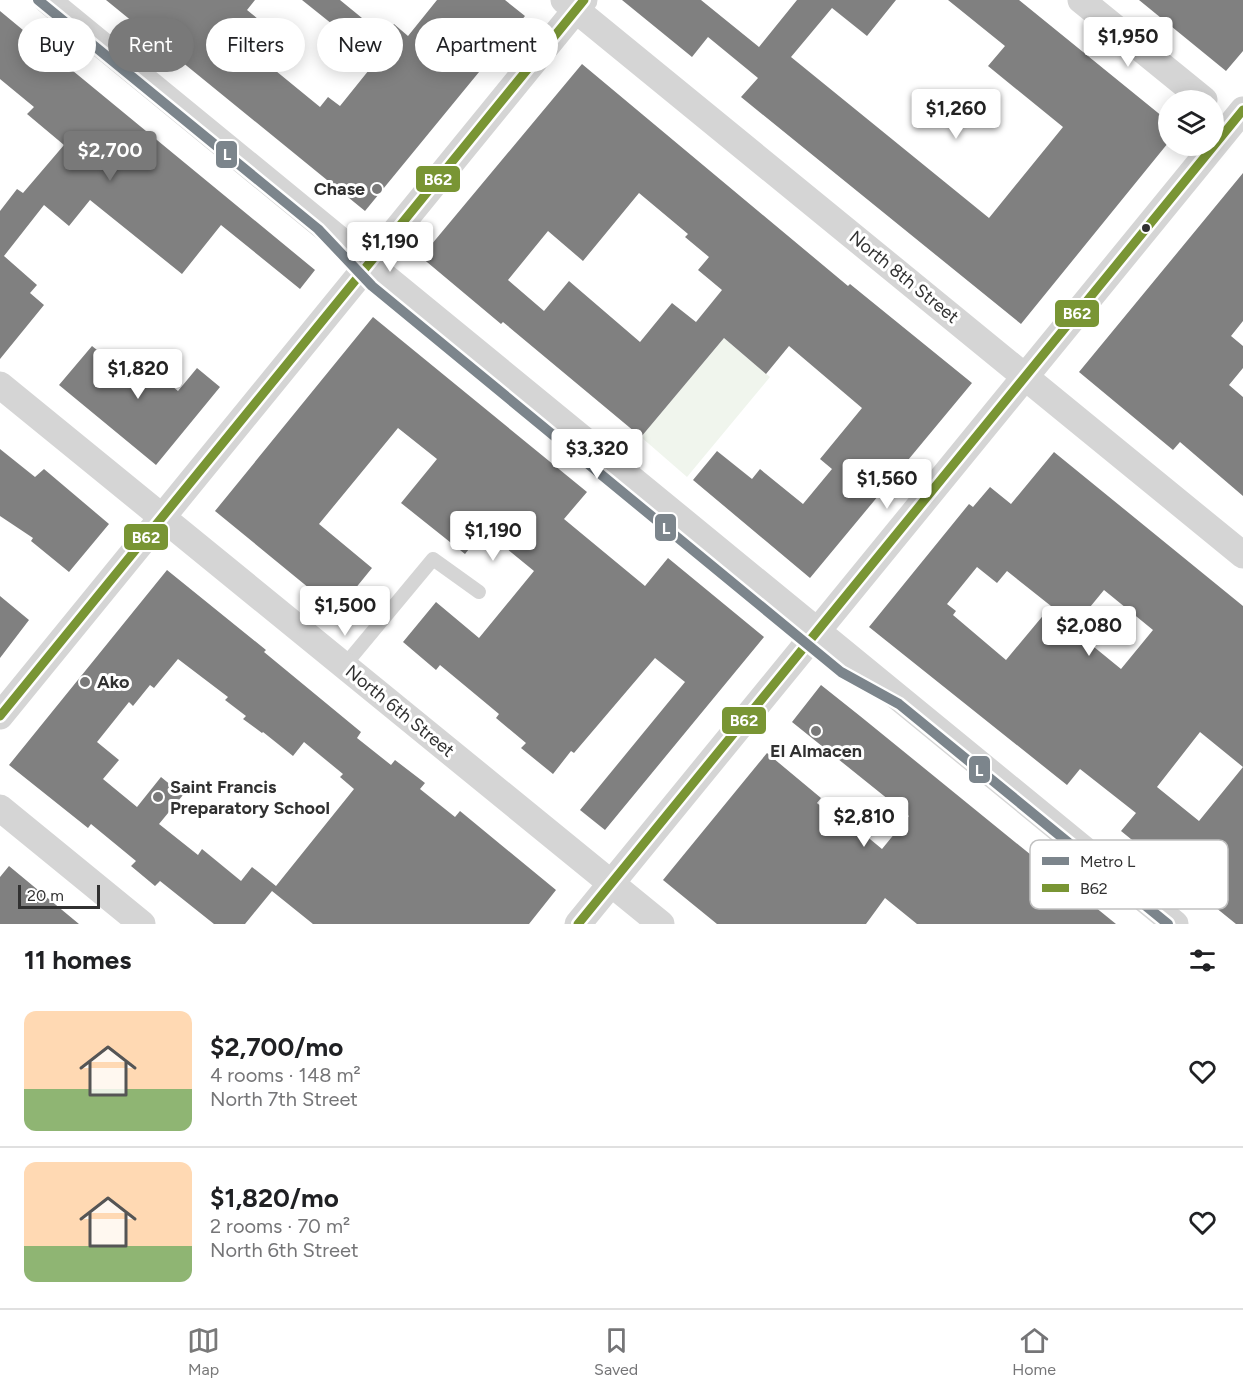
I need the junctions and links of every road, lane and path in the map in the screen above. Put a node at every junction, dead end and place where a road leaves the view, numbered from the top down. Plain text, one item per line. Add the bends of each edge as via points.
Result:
1 (47, 0) edge
2 (1081, 0) edge
3 (575, 3) edge
4 (1191, 90) edge
5 (1233, 119) edge
6 (369, 263) junction
7 (1025, 376) junction
8 (0, 385) edge
9 (162, 518) junction
10 (1243, 555) edge
11 (479, 592) dead end
12 (818, 631) junction
13 (344, 666) junction
14 (0, 716) edge
15 (0, 807) edge
16 (1073, 840) edge
17 (611, 883) junction
18 (1157, 909) edge
19 (142, 924) edge
20 (578, 924) edge
21 (661, 924) edge
22 (1175, 924) edge

1 - 6 street
2 - 4 street
3 - 6 street
3 - 7 street, North 8th Street
5 - 7 street
6 - 9 street
6 - 12 street
7 - 10 street, North 8th Street
7 - 12 street
8 - 9 street, North 6th Street
9 - 13 street, North 6th Street
9 - 14 street
11 - 13 lane via 433,559
12 - 16 street
12 - 17 street
13 - 17 street, North 6th Street
15 - 19 street
17 - 20 street
17 - 21 street, North 6th Street
18 - 22 street

